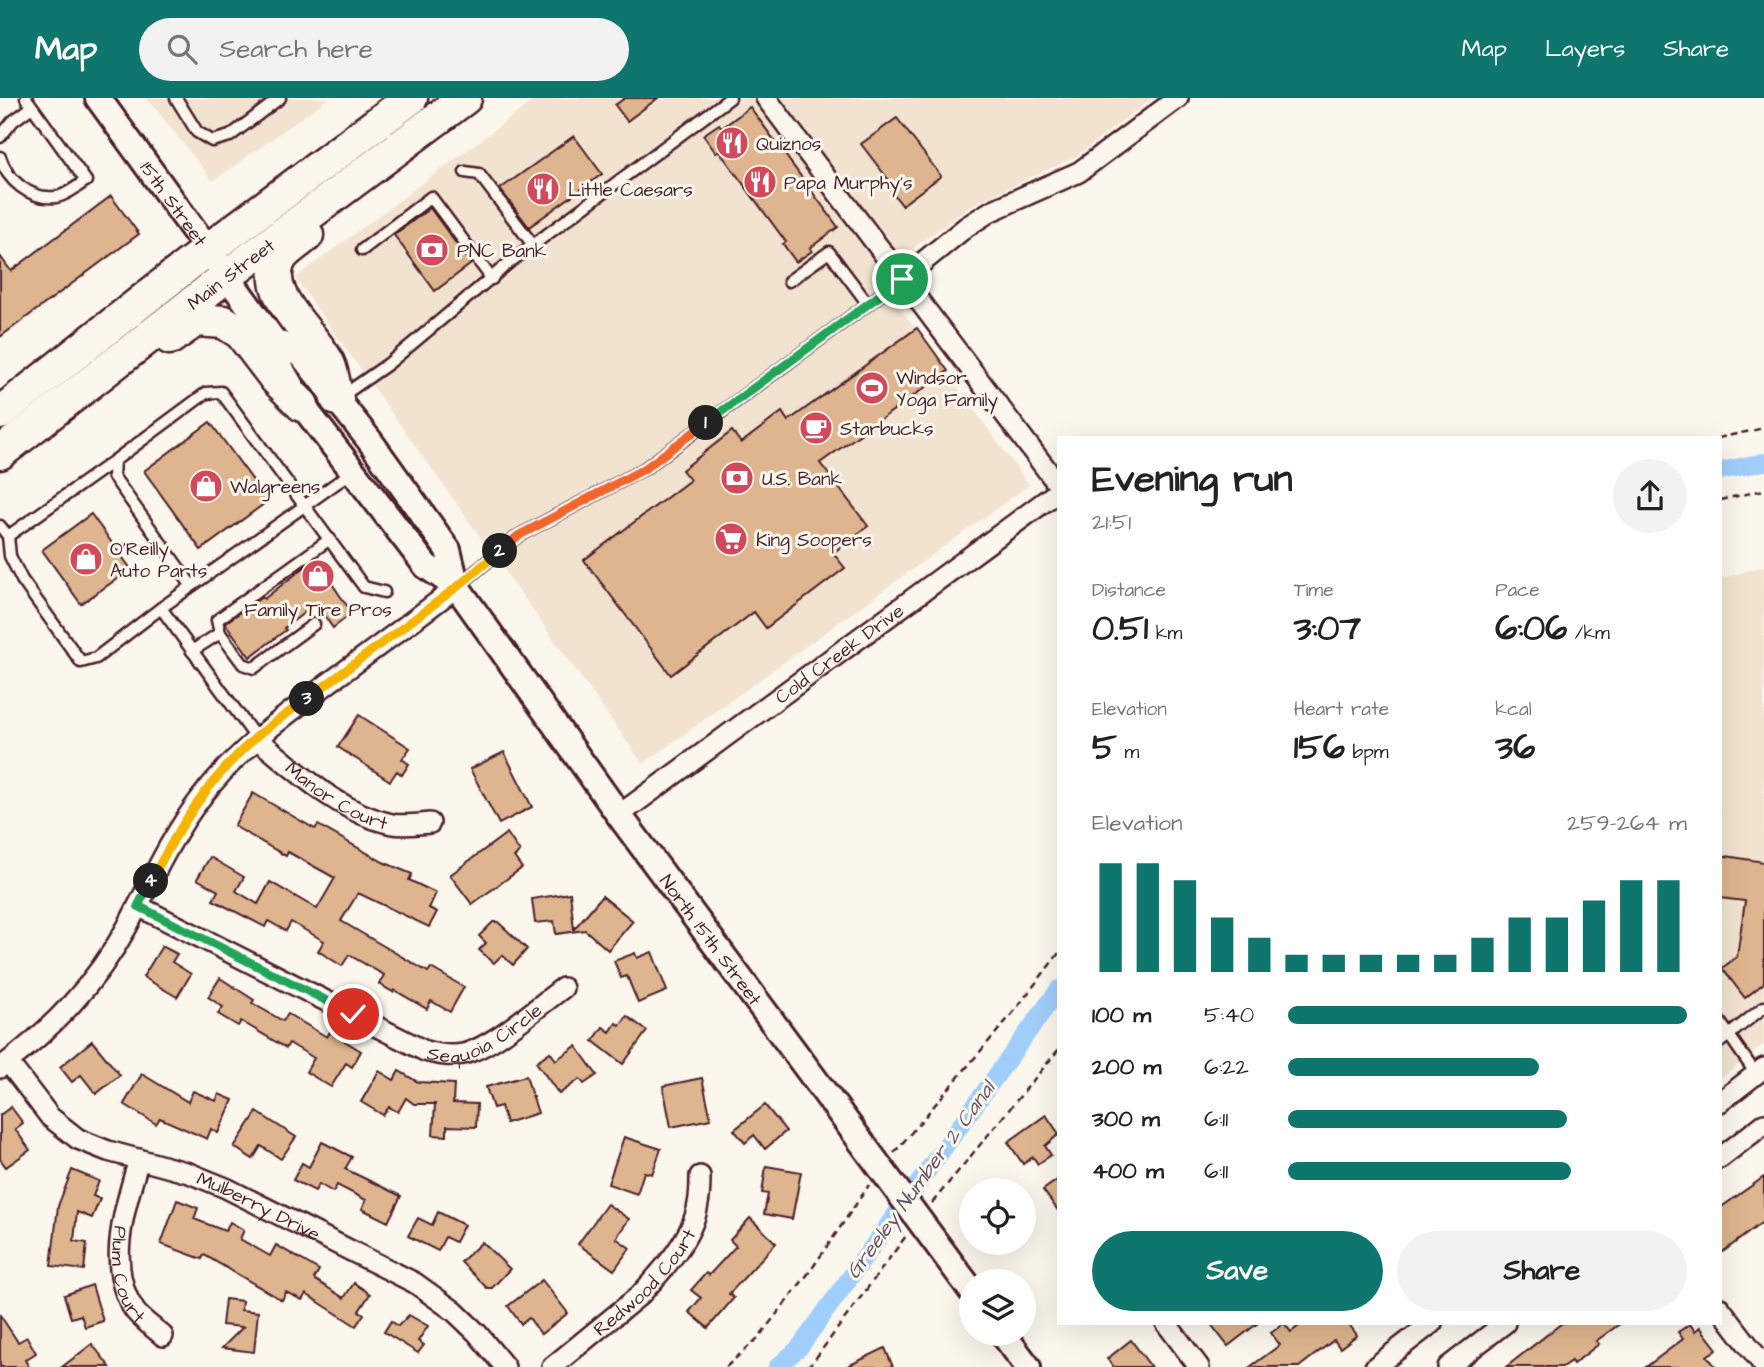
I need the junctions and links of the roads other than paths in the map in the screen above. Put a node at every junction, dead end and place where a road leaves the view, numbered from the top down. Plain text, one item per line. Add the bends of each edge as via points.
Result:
1 (98, 98) edge
2 (176, 98) edge
3 (280, 98) edge
4 (411, 98) edge
5 (465, 98) edge
6 (730, 98) edge
7 (766, 98) edge
8 (1178, 98) edge
9 (29, 102) edge
10 (0, 137) edge
11 (396, 151) junction
12 (0, 157) edge
13 (465, 172) dead end
14 (533, 245) junction
15 (208, 250) junction
16 (362, 250) dead end
17 (228, 275) junction
18 (492, 279) junction
19 (902, 279) junction
20 (789, 281) dead end
21 (868, 304) junction
22 (274, 341) junction
23 (337, 399) junction
24 (302, 405) junction
25 (60, 408) junction
26 (0, 413) edge
27 (0, 453) edge
28 (114, 461) junction
29 (354, 471) junction
30 (1057, 485) edge
31 (1057, 489) edge
32 (409, 495) joint
33 (305, 505) junction
34 (384, 509) joint
35 (0, 526) edge
36 (8, 536) junction
37 (330, 539) junction
38 (191, 585) junction
39 (457, 587) junction
40 (384, 592) dead end
41 (161, 608) junction
42 (314, 624) dead end
43 (220, 633) junction
44 (192, 651) junction
45 (256, 738) junction
46 (619, 815) junction
47 (430, 823) dead end
48 (138, 906) junction
49 (564, 988) dead end
50 (1764, 1007) edge
51 (1722, 1025) edge
52 (1730, 1035) junction
53 (1722, 1041) edge
54 (3, 1060) edge
55 (1760, 1071) edge
56 (1722, 1100) edge
57 (1764, 1124) edge
58 (1722, 1156) edge
59 (139, 1159) junction
60 (700, 1176) dead end
61 (959, 1274) edge
62 (1722, 1311) edge
63 (1168, 1325) edge
64 (1429, 1325) edge
65 (1502, 1325) edge
66 (163, 1336) dead end
67 (1012, 1346) edge
68 (1764, 1366) edge
69 (505, 1367) edge
70 (552, 1367) edge
71 (1028, 1367) edge
72 (1199, 1367) edge
73 (1375, 1367) edge
74 (1448, 1367) edge

1 - 15 street, 15th Street
2 - 3 lane via 197,132 212,141 230,136
4 - 15 main road, Main Street
5 - 11 main road, Main Street
6 - 14 lane
7 - 19 street
8 - 19 street via 1079,172 966,227
9 - 10 lane
9 - 12 lane via 86,181 56,197 38,196 13,180
11 - 17 main road, Main Street
11 - 23 main road via 349,203 287,251 275,272 280,295 328,363
13 - 14 lane via 479,174
14 - 18 lane
15 - 17 street, 15th Street
15 - 26 main road, Main Street
16 - 18 lane via 431,197
17 - 22 street, 15th Street
17 - 25 main road, Main Street
18 - 23 lane via 388,364
19 - 21 lane
19 - 30 street
20 - 21 lane via 829,252
21 - 39 lane via 644,469 518,536
22 - 23 street, 15th Street via 301,354
22 - 24 street, 15th Street via 280,367
23 - 32 street, 15th Street
24 - 25 main road via 236,329 202,319 116,380
24 - 29 street, 15th Street
25 - 27 main road, Main Street
28 - 33 lane via 206,393 221,392
28 - 36 lane
28 - 38 lane via 113,476
29 - 33 lane
29 - 34 street, 15th Street
31 - 46 street, Cold Creek Drive
32 - 39 street, North 15th Street via 448,550
33 - 37 lane
33 - 38 lane
34 - 39 street, North 15th Street via 426,566
35 - 36 lane
36 - 41 lane via 10,556 22,579 81,662 96,659
37 - 40 lane via 364,587
37 - 43 lane via 217,620
38 - 41 lane
39 - 45 street
39 - 46 street, North 15th Street
41 - 44 lane
42 - 43 lane via 254,668 243,664
43 - 44 lane
44 - 45 lane
45 - 47 street, Manor Court via 325,793 356,810 395,825
45 - 48 street via 223,770 187,817
46 - 61 street, North 15th Street
48 - 49 street, Sequoia Circle via 437,1054 460,1055 482,1047
48 - 54 street via 86,989 47,1030
50 - 52 lane
51 - 52 lane
52 - 53 lane
52 - 55 lane
54 - 59 street, Mulberry Drive via 60,1127 87,1144
55 - 56 street
57 - 58 street
59 - 66 street, Plum Court via 121,1229 121,1276 136,1311
59 - 69 street, Mulberry Drive via 226,1188 415,1283 454,1311
60 - 70 street, Redwood Court via 691,1227 650,1285
62 - 68 street
63 - 72 street
64 - 73 street
65 - 74 street
67 - 71 street

